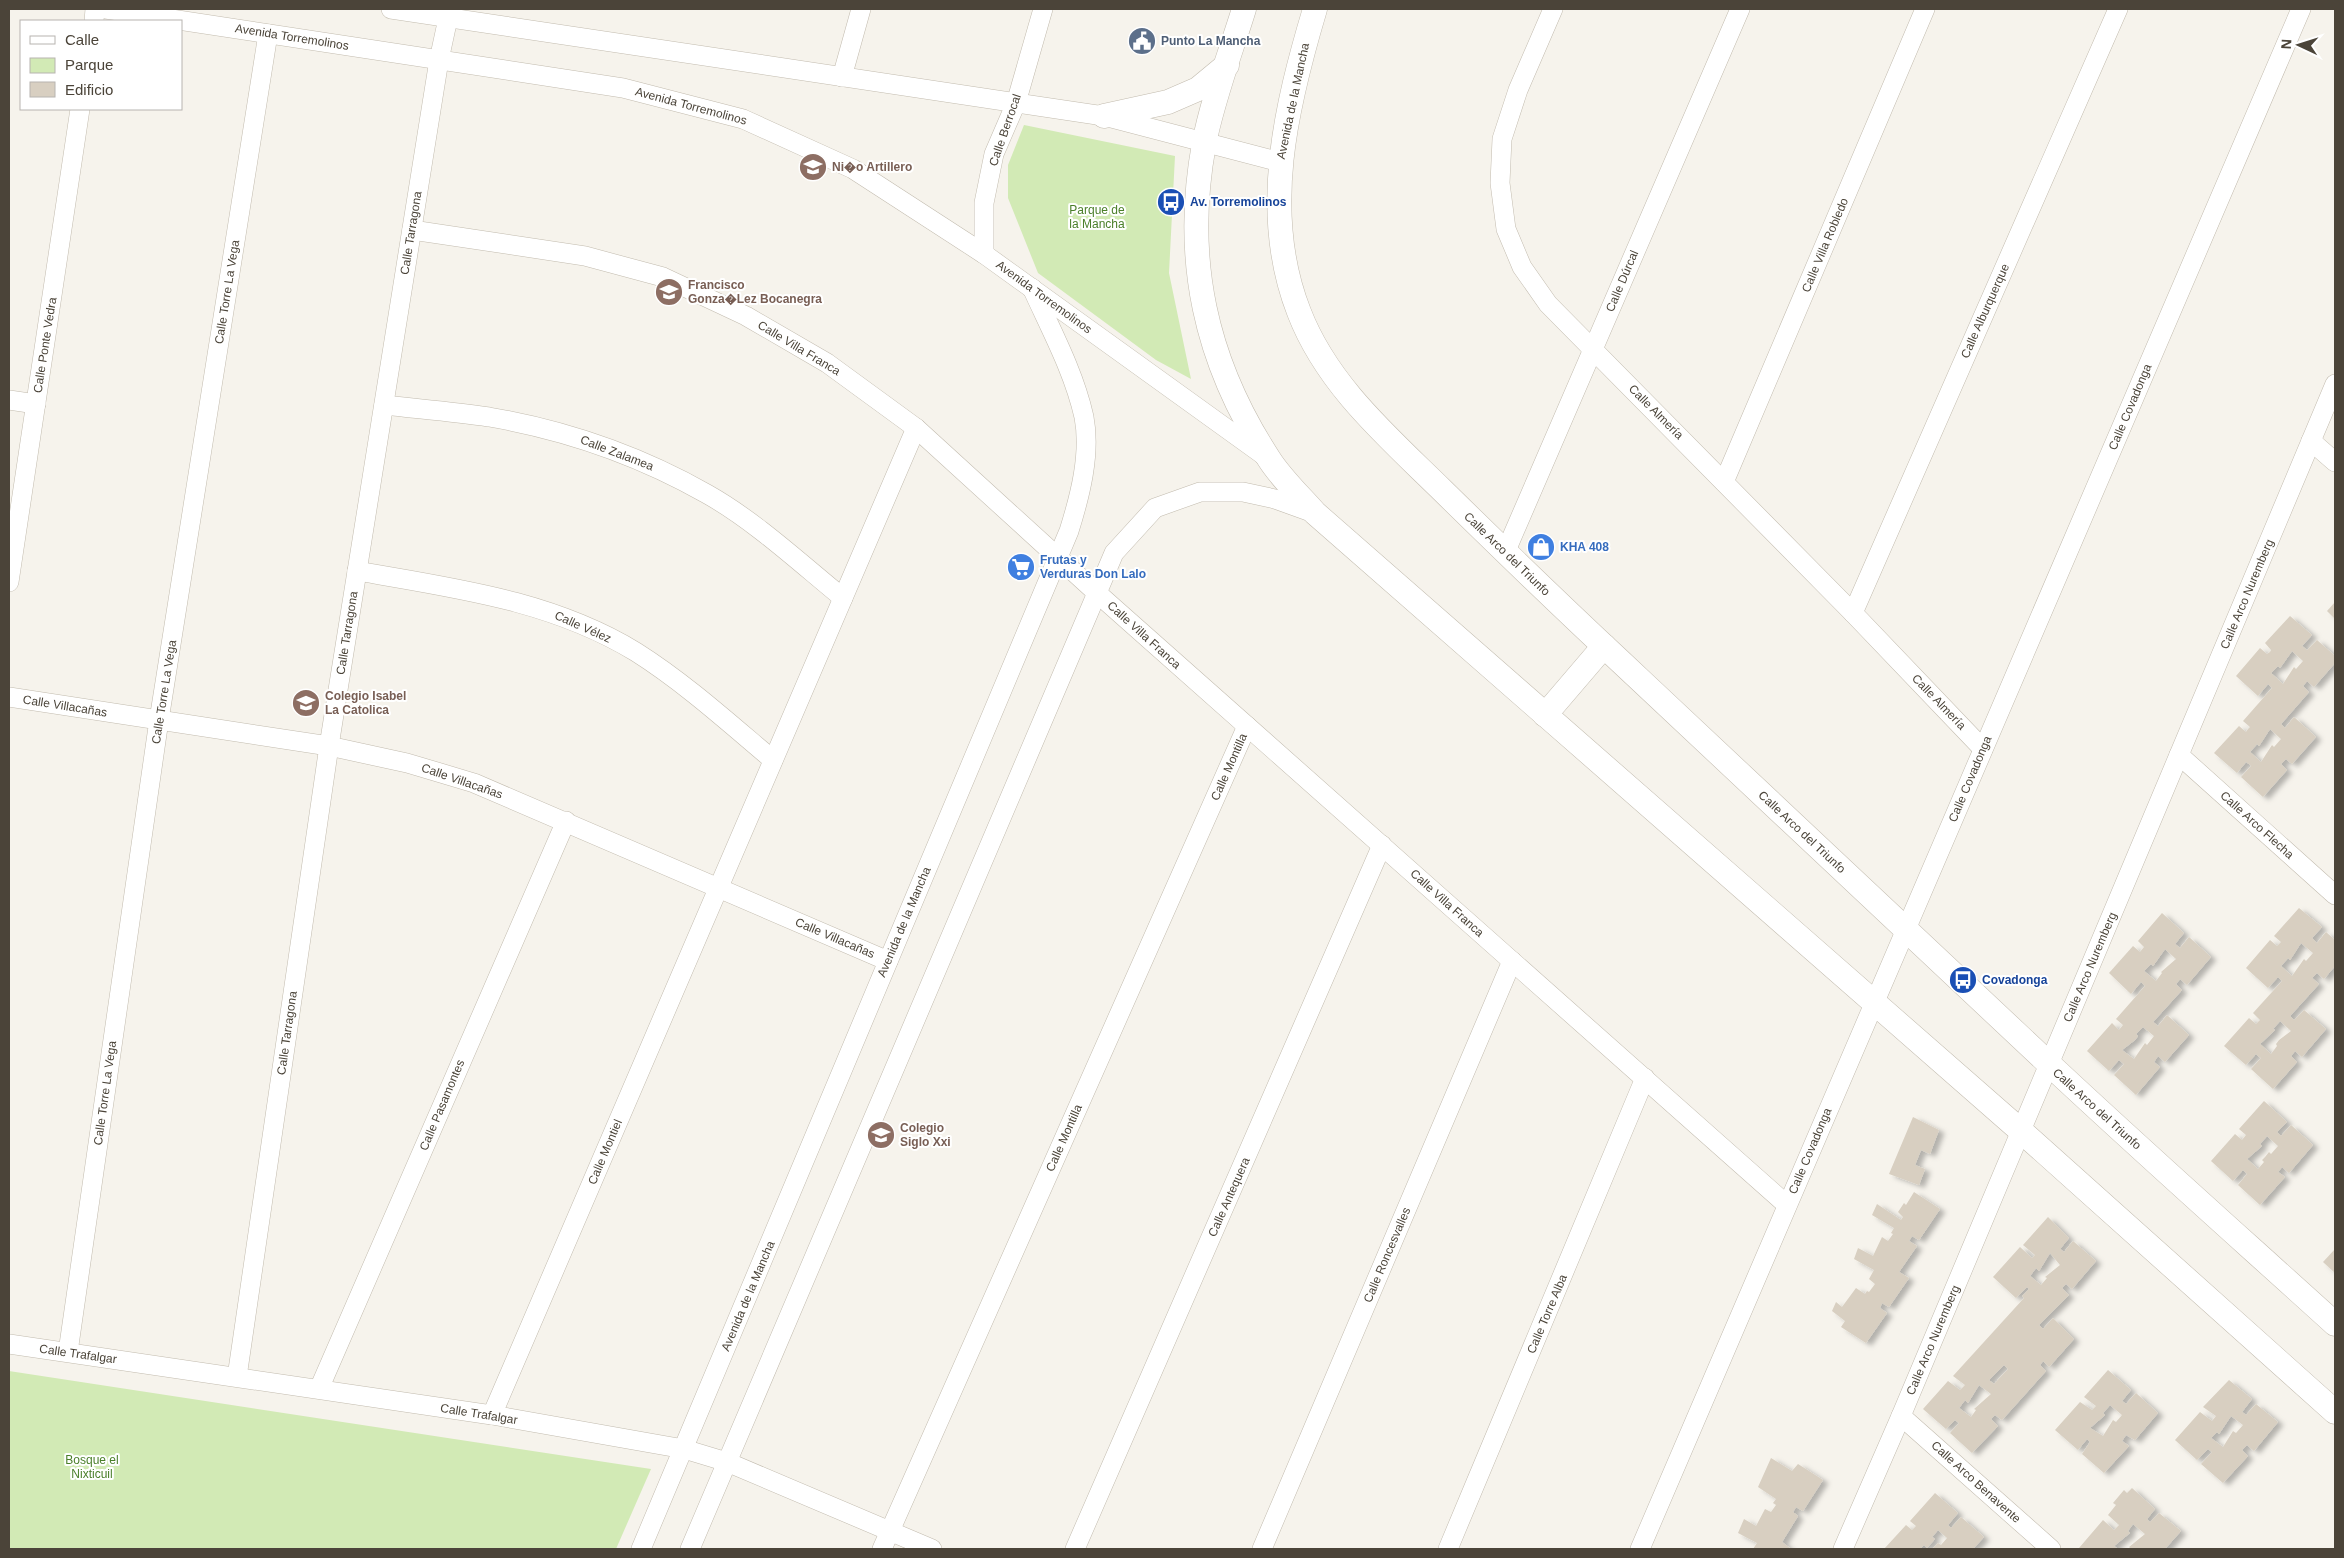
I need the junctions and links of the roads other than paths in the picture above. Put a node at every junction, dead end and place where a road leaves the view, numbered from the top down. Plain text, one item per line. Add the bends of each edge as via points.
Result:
1 (106, 9) edge
2 (391, 9) edge
3 (861, 9) edge
4 (1043, 9) edge
5 (1244, 9) edge
6 (1315, 9) edge
7 (1553, 9) edge
8 (1740, 9) edge
9 (1926, 9) edge
10 (2118, 9) edge
11 (2301, 9) edge
12 (449, 13) edge
13 (177, 20) edge
14 (182, 21) edge
15 (268, 34) junction
16 (439, 60) junction
17 (1227, 65) junction
18 (842, 77) junction
19 (1016, 103) junction
20 (80, 110) edge
21 (1104, 116) junction
22 (1205, 142) junction
23 (1280, 162) junction
24 (412, 230) junction
25 (984, 254) junction
26 (1032, 288) junction
27 (1299, 312) joint
28 (1593, 349) junction
29 (2335, 384) edge
30 (9, 400) edge
31 (36, 404) junction
32 (384, 404) junction
33 (916, 428) junction
34 (2311, 441) junction
35 (1269, 460) junction
36 (2335, 462) edge
37 (1724, 482) junction
38 (1315, 514) junction
39 (1505, 552) junction
40 (1058, 557) junction
41 (357, 571) junction
42 (9, 582) edge
43 (1097, 593) junction
44 (843, 598) junction
45 (1853, 613) junction
46 (1604, 646) junction
47 (9, 697) edge
48 (1545, 715) junction
49 (159, 720) junction
50 (1247, 726) junction
51 (329, 746) junction
52 (1983, 749) junction
53 (2179, 755) junction
54 (774, 760) junction
55 (566, 821) junction
56 (1382, 845) junction
57 (718, 888) junction
58 (2335, 895) edge
59 (1906, 930) junction
60 (888, 961) junction
61 (1512, 961) junction
62 (1874, 1003) junction
63 (2049, 1065) junction
64 (1645, 1078) junction
65 (2021, 1131) junction
66 (1787, 1205) junction
67 (2335, 1324) edge
68 (9, 1344) edge
69 (68, 1352) junction
70 (237, 1377) junction
71 (319, 1389) junction
72 (2334, 1409) edge
73 (492, 1415) junction
74 (1901, 1416) junction
75 (684, 1449) junction
76 (727, 1462) junction
77 (886, 1541) edge
78 (641, 1549) edge
79 (690, 1549) edge
80 (932, 1549) edge
81 (1075, 1549) edge
82 (1262, 1549) edge
83 (1448, 1549) edge
84 (1640, 1549) edge
85 (1843, 1549) edge
86 (2051, 1549) edge

1 - 13 street, Avenida Torremolinos
2 - 12 street
3 - 18 street
4 - 19 street, Calle Berrocal
5 - 17 street
6 - 23 street, Avenida de la Mancha via 1298,66
7 - 28 street, Calle Almería via 1518,90 1502,139 1500,183 1506,228 1522,267 1548,304
8 - 28 street, Calle Dúrcal
9 - 37 street, Calle Villa Robledo
10 - 45 street, Calle Alburquerque
11 - 52 street, Calle Covadonga
12 - 16 street, Calle Tarragona
12 - 18 street
14 - 15 street, Avenida Torremolinos
15 - 16 street, Avenida Torremolinos
15 - 49 street, Calle Torre La Vega
16 - 24 street, Calle Tarragona
16 - 25 street, Avenida Torremolinos via 623,88 743,119 853,169
17 - 21 street via 1198,89 1168,102
17 - 22 street
18 - 19 street
19 - 21 street
19 - 25 street, Calle Berrocal via 994,154 984,203
20 - 31 street, Calle Ponte Vedra
21 - 22 street
22 - 23 street
22 - 35 street via 1196,194 1195,251 1202,302 1214,350 1235,402
23 - 27 street, Avenida de la Mancha via 1279,221 1285,269
24 - 32 street, Calle Tarragona
24 - 33 street, Calle Villa Franca via 585,256 663,277 746,316 827,362
25 - 26 street, Avenida Torremolinos
26 - 35 street, Avenida Torremolinos
26 - 40 street, Avenida de la Mancha via 1074,382 1084,419 1085,460 1078,501
27 - 39 street, Calle Arco del Triunfo via 1317,351 1344,390
28 - 37 street, Calle Almería
28 - 39 street, Calle Dúrcal
29 - 34 street, Calle Arco Nuremberg
30 - 31 street
31 - 42 street, Calle Ponte Vedra
32 - 41 street, Calle Tarragona
32 - 44 street, Calle Zalamea via 490,418 572,436 645,462 708,495 771,539
33 - 40 street, Calle Villa Franca
33 - 44 street, Calle Montiel
34 - 36 street
34 - 53 street, Calle Arco Nuremberg
35 - 38 street
37 - 45 street, Calle Almería
38 - 43 street via 1276,499 1243,492 1200,492 1155,508 1114,552
38 - 48 street
39 - 46 street, Calle Arco del Triunfo
40 - 43 street, Calle Villa Franca
40 - 60 street, Avenida de la Mancha
41 - 51 street, Calle Tarragona
41 - 54 street, Calle Vélez via 473,591 535,606 584,625 636,652 688,689
43 - 50 street, Calle Villa Franca
43 - 76 street
44 - 54 street, Calle Montiel
45 - 52 street, Calle Almería
46 - 48 street
46 - 59 street, Calle Arco del Triunfo
47 - 49 street, Calle Villacañas
48 - 62 street
49 - 51 street, Calle Villacañas
49 - 69 street, Calle Torre La Vega
50 - 56 street, Calle Villa Franca
50 - 77 street, Calle Montilla
51 - 55 street, Calle Villacañas via 407,763 474,783
51 - 70 street, Calle Tarragona
52 - 59 street, Calle Covadonga
53 - 58 street, Calle Arco Flecha
53 - 63 street, Calle Arco Nuremberg
54 - 57 street, Calle Montiel
55 - 57 street, Calle Villacañas
55 - 71 street, Calle Pasamontes
56 - 61 street, Calle Villa Franca
56 - 81 street, Calle Antequera
57 - 60 street, Calle Villacañas
57 - 73 street, Calle Montiel
59 - 62 street, Calle Covadonga
59 - 63 street, Calle Arco del Triunfo
60 - 75 street, Avenida de la Mancha
61 - 64 street, Calle Villa Franca
61 - 82 street, Calle Roncesvalles
62 - 65 street
62 - 66 street, Calle Covadonga
63 - 65 street, Calle Arco Nuremberg
63 - 67 street, Calle Arco del Triunfo
64 - 66 street, Calle Villa Franca
64 - 83 street, Calle Torre Alba
65 - 72 street
65 - 74 street, Calle Arco Nuremberg
66 - 84 street, Calle Covadonga
68 - 69 street, Calle Trafalgar
69 - 70 street, Calle Trafalgar
70 - 71 street, Calle Trafalgar
71 - 73 street, Calle Trafalgar
73 - 75 street, Calle Trafalgar
74 - 85 street, Calle Arco Nuremberg
74 - 86 street, Calle Arco Benavente
75 - 76 street, Calle Trafalgar
75 - 78 street, Avenida de la Mancha
76 - 77 street, Calle Trafalgar
76 - 79 street
77 - 80 street, Calle Trafalgar

